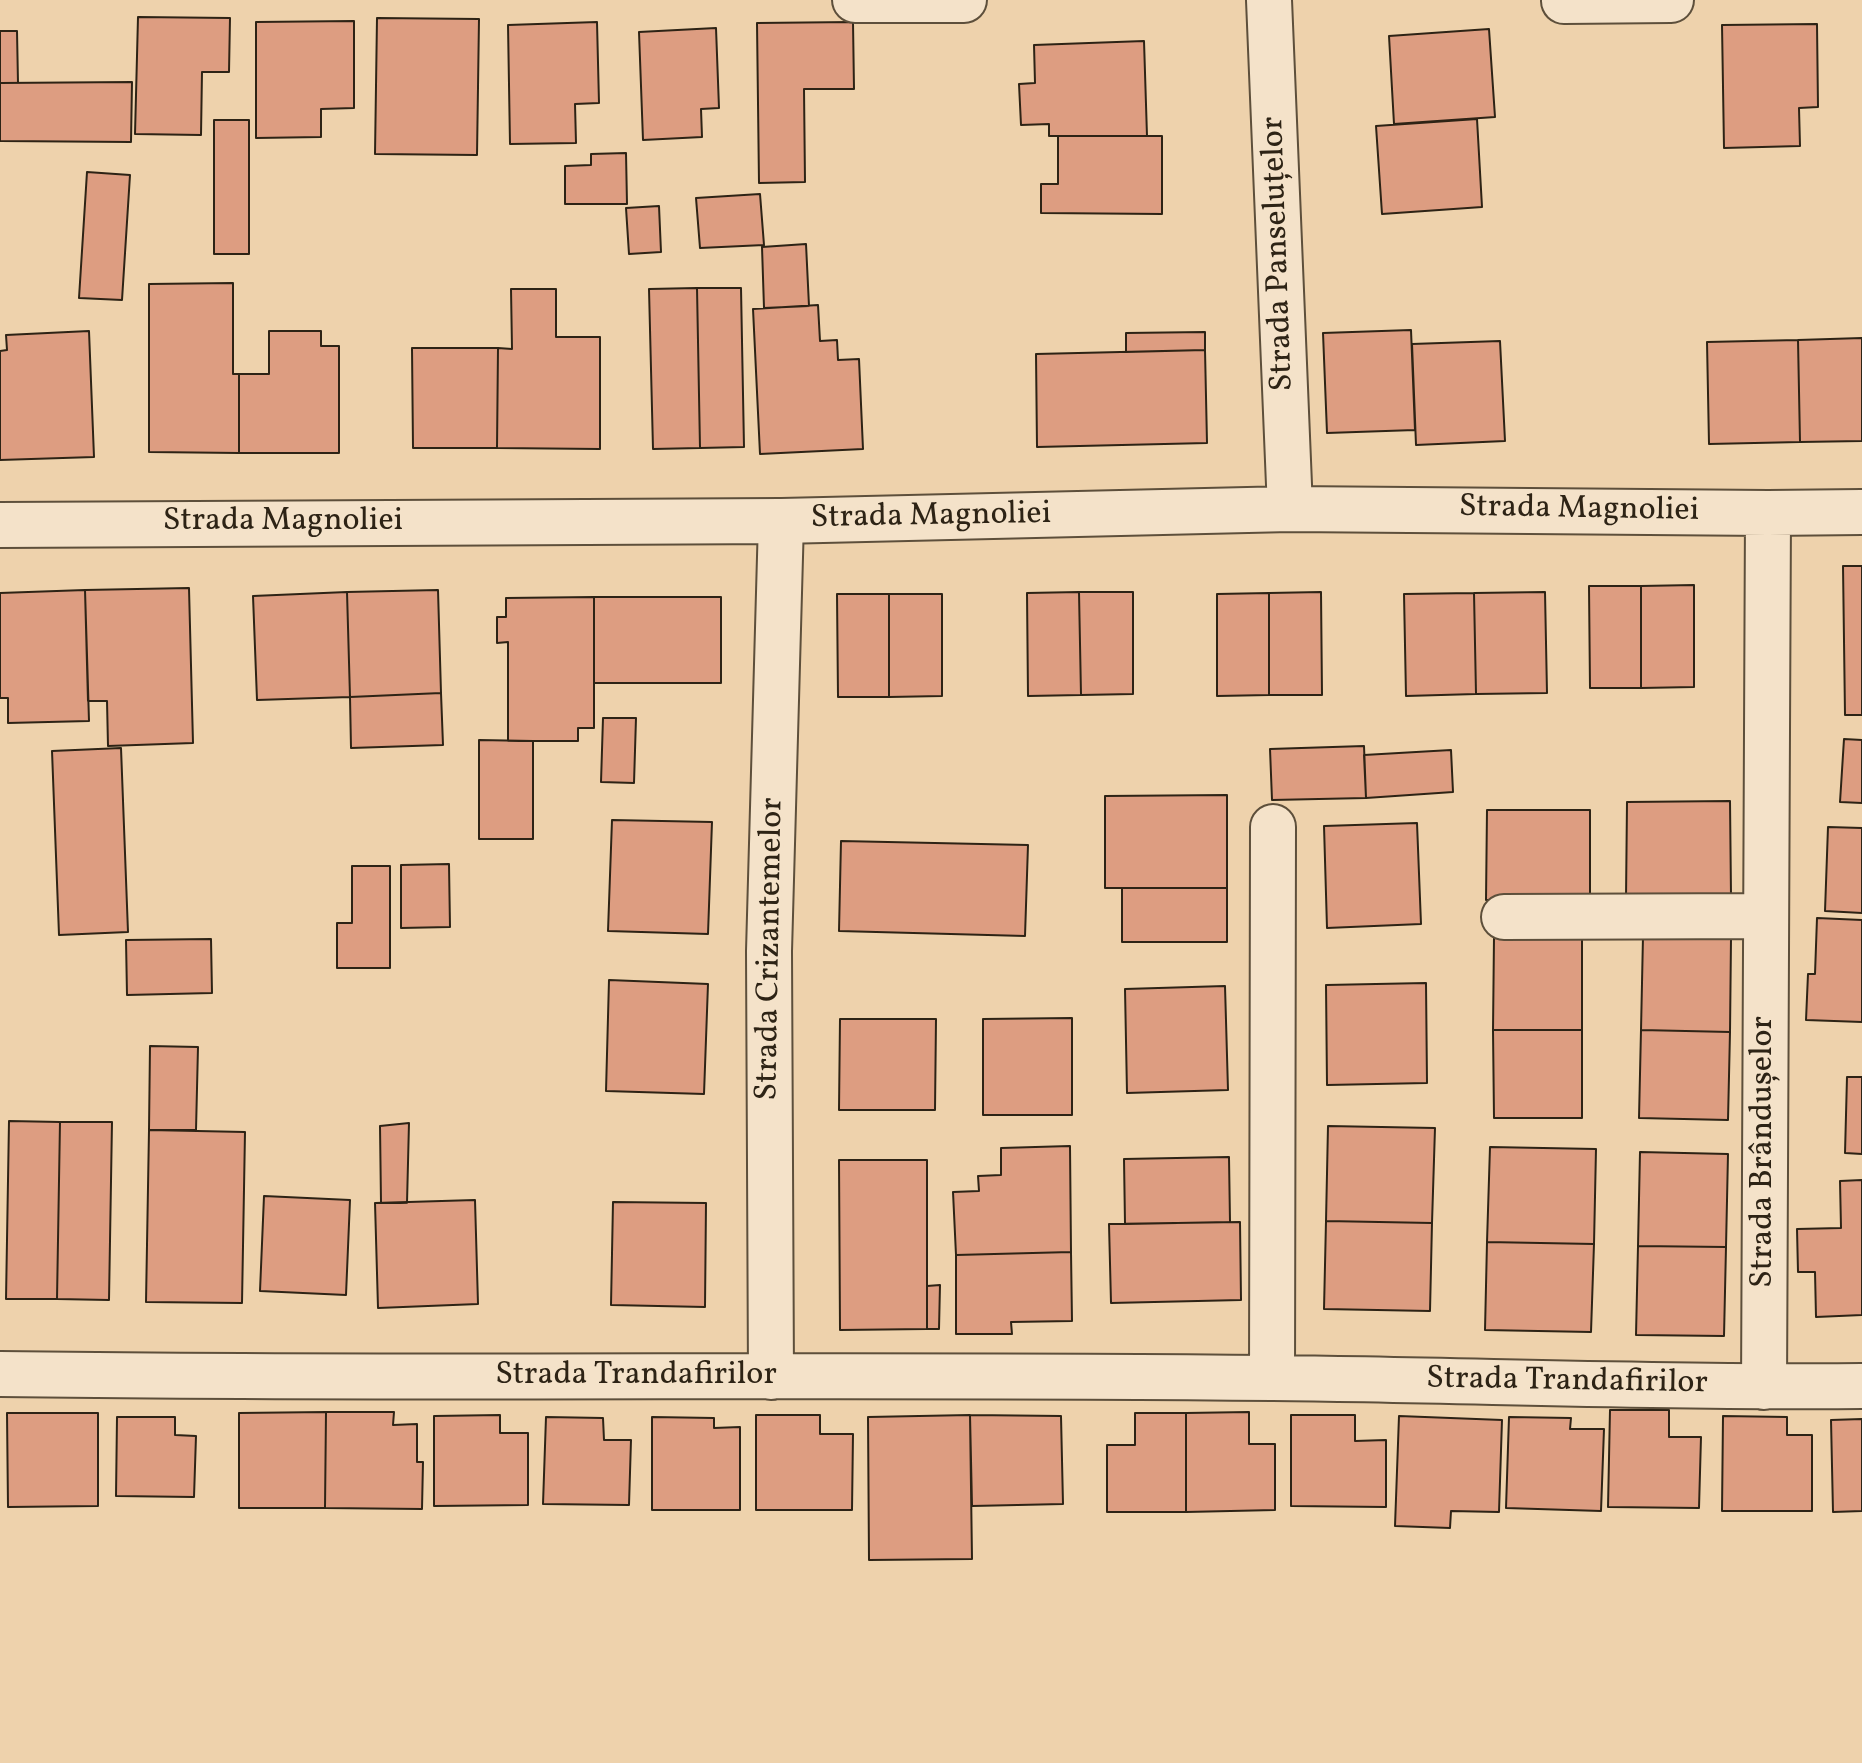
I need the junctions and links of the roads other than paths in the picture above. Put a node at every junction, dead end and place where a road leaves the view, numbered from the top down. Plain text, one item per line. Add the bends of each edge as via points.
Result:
1 (855, 0) edge
2 (964, 0) edge
3 (1269, 0) edge
4 (1621, 0) edge
5 (1671, 0) edge
6 (1564, 1) edge
7 (1290, 509) junction
8 (1862, 512) edge
9 (1768, 513) junction
10 (781, 521) junction
11 (0, 525) edge
12 (1273, 827) dead end
13 (1766, 916) junction
14 (1504, 917) dead end
15 (0, 1374) edge
16 (771, 1377) junction
17 (1272, 1378) junction
18 (1862, 1386) edge
19 (1764, 1387) junction

1 - 2 street
3 - 7 street, Strada Panseluțelor
4 - 5 street
4 - 6 street
7 - 9 street, Strada Magnoliei
7 - 10 street, Strada Magnoliei
8 - 9 street, Strada Magnoliei
9 - 13 street, Strada Brândușelor
10 - 11 street, Strada Magnoliei
10 - 16 street, Strada Crizantemelor via 769,951
12 - 17 street
13 - 14 street
13 - 19 street, Strada Brândușelor
15 - 16 street, Strada Trandafirilor
16 - 17 street, Strada Trandafirilor
17 - 19 street, Strada Trandafirilor
18 - 19 street, Strada Trandafirilor

